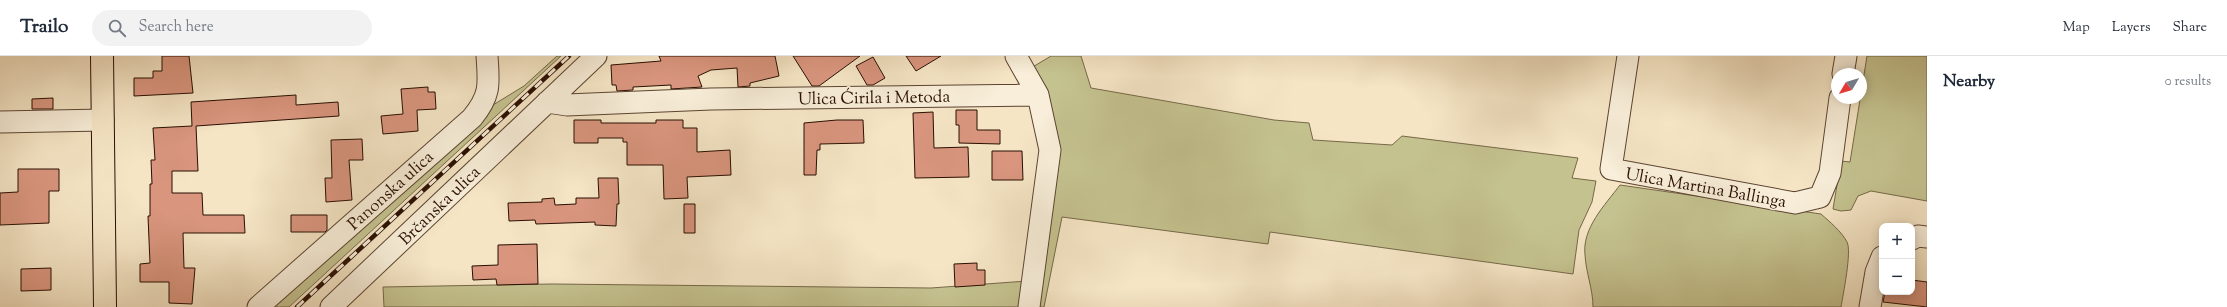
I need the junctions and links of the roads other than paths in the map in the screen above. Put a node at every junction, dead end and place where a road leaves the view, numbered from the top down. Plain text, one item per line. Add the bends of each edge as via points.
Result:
1 (102, 56) edge
2 (488, 56) edge
3 (596, 56) edge
4 (1016, 56) edge
5 (1628, 56) edge
6 (1846, 56) edge
7 (1844, 68) edge
8 (1038, 95) junction
9 (547, 102) junction
10 (1839, 104) edge
11 (103, 120) junction
12 (0, 122) edge
13 (1915, 237) edge
14 (1927, 237) edge
15 (1881, 259) edge
16 (105, 307) edge
17 (258, 307) edge
18 (331, 307) edge
19 (1029, 307) edge
20 (1870, 307) edge

1 - 11 main road
2 - 17 street, Panonska ulica via 489,81 484,104 472,118
3 - 9 street, Brčanska ulica
4 - 8 street
5 - 10 street, Ulica Martina Ballinga via 1611,169 1795,203 1820,197 1830,173
6 - 7 street
8 - 9 street, Ulica Ćirila i Metoda via 711,99 567,105
8 - 19 street via 1047,131 1049,163
9 - 18 street, Brčanska ulica
11 - 12 street
11 - 16 main road
13 - 14 street
15 - 20 street via 1876,272

